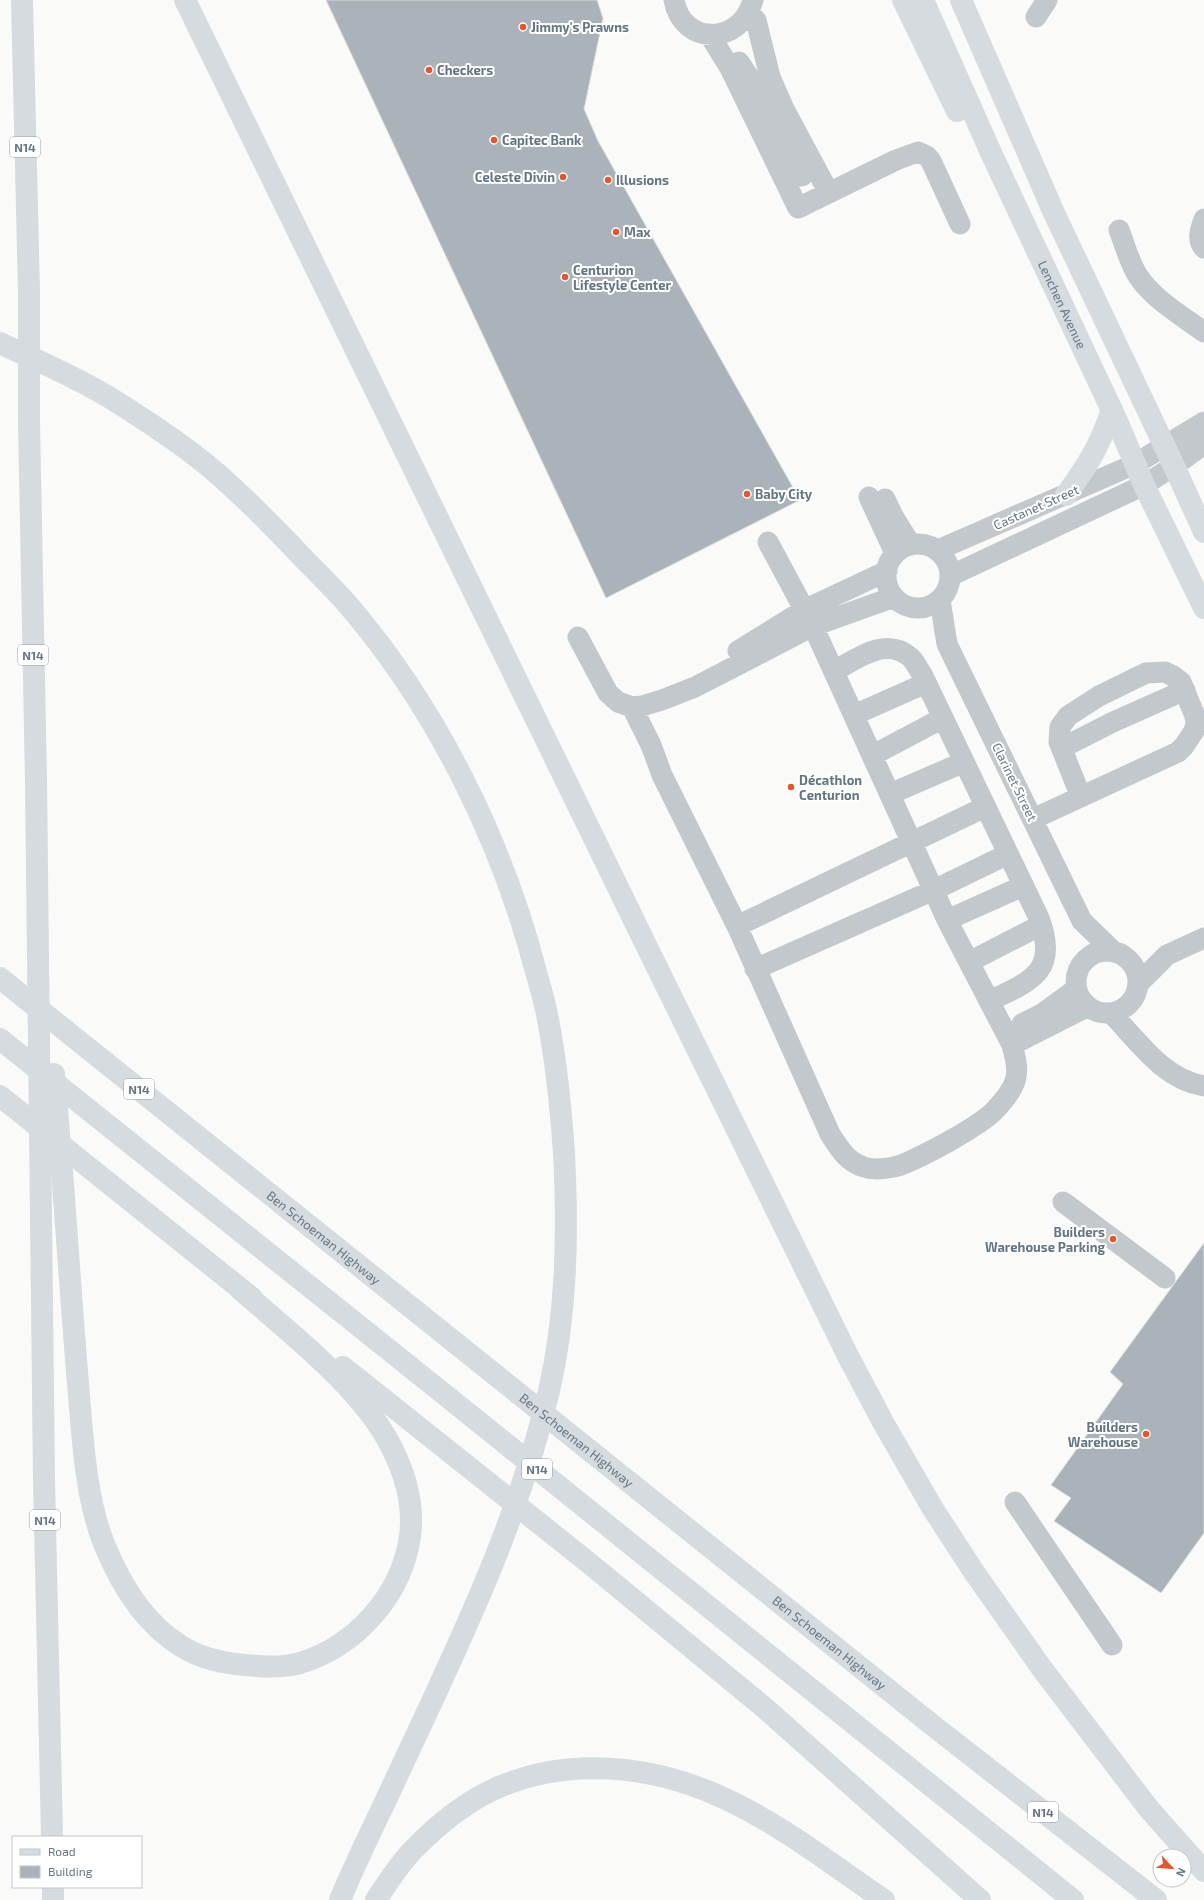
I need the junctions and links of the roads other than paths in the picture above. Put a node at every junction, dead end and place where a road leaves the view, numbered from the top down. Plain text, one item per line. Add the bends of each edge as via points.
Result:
1 (22, 0) edge
2 (185, 0) edge
3 (674, 0) edge
4 (903, 0) edge
5 (923, 0) edge
6 (961, 0) edge
7 (754, 9) edge
8 (712, 38) junction
9 (761, 95) junction
10 (992, 156) junction
11 (802, 176) dead end
12 (828, 193) junction
13 (1204, 219) edge
14 (960, 224) dead end
15 (1119, 230) dead end
16 (1204, 248) edge
17 (1204, 332) edge
18 (0, 343) edge
19 (1112, 410) junction
20 (1204, 422) edge
21 (1204, 444) edge
22 (1165, 446) junction
23 (1135, 464) junction
24 (1174, 466) junction
25 (1144, 485) junction
26 (875, 494) dead end
27 (1066, 495) junction
28 (1204, 532) edge
29 (768, 542) dead end
30 (938, 550) junction
31 (898, 556) junction
32 (950, 576) junction
33 (894, 597) junction
34 (940, 600) junction
35 (912, 608) junction
36 (1204, 608) edge
37 (809, 618) junction
38 (578, 637) dead end
39 (947, 644) junction
40 (834, 671) junction
41 (926, 682) junction
42 (1185, 690) junction
43 (632, 707) junction
44 (854, 715) junction
45 (943, 718) junction
46 (1062, 748) junction
47 (873, 755) junction
48 (964, 762) junction
49 (890, 794) junction
50 (1080, 797) junction
51 (985, 806) junction
52 (1033, 819) junction
53 (912, 840) junction
54 (1008, 854) junction
55 (1023, 886) junction
56 (934, 890) junction
57 (948, 920) junction
58 (1082, 921) junction
59 (737, 926) junction
60 (1042, 926) junction
61 (1204, 938) edge
62 (38, 950) junction
63 (1118, 953) junction
64 (1167, 955) junction
65 (1085, 960) junction
66 (969, 962) junction
67 (0, 965) edge
68 (755, 969) junction
69 (0, 978) edge
70 (1076, 989) junction
71 (1136, 991) junction
72 (989, 1001) junction
73 (1088, 1007) junction
74 (1111, 1013) junction
75 (0, 1039) edge
76 (1009, 1039) junction
77 (83, 1044) junction
78 (1141, 1044) junction
79 (1204, 1086) edge
80 (0, 1096) edge
81 (1064, 1202) dead end
82 (1165, 1278) dead end
83 (241, 1290) junction
84 (1015, 1502) dead end
85 (1112, 1645) dead end
86 (52, 1836) edge
87 (1204, 1871) edge
88 (53, 1888) edge
89 (53, 1900) edge
90 (340, 1900) edge
91 (376, 1900) edge
92 (884, 1900) edge
93 (980, 1900) edge
94 (1073, 1900) edge
95 (1156, 1900) edge

1 - 62 main road, N14 via 29,294
2 - 87 main road via 644,942 884,1424 933,1509 1043,1670 1149,1809
3 - 8 street via 682,20
4 - 10 main road via 962,121
5 - 10 main road, Lenchen Avenue
6 - 22 main road via 1054,213
7 - 8 street via 734,30
7 - 9 street via 756,71
7 - 12 street via 770,77
8 - 9 street via 733,52
8 - 12 street via 730,68 798,208
9 - 11 street
10 - 19 main road, Lenchen Avenue
12 - 14 street via 918,152 932,161
13 - 16 street via 1199,234 1200,244
15 - 17 street via 1133,267 1145,285 1159,299
18 - 90 main road via 104,394 223,479 350,607 399,672 468,788 500,862 527,936 549,1021 561,1105 566,1196 566,1259 561,1322 548,1396 519,1498 499,1553
19 - 23 main road, Lenchen Avenue
19 - 27 main road via 1092,459
20 - 22 street, Castanet Street
21 - 24 street, Castanet Street
22 - 23 street, Castanet Street
22 - 24 main road
23 - 25 main road, Lenchen Avenue
23 - 27 street, Castanet Street
24 - 25 street, Castanet Street
24 - 28 main road
25 - 32 street, Castanet Street
25 - 36 main road, Lenchen Avenue
26 - 31 street via 893,516
27 - 30 street, Castanet Street
29 - 37 street
30 - 31 street via 928,545 917,544
30 - 32 street via 947,562
31 - 33 street via 888,588
31 - 37 street
32 - 34 street via 946,593
33 - 35 street
33 - 37 street
34 - 35 street via 933,605
34 - 39 street, Clarinet Street
35 - 39 street, Clarinet Street
37 - 40 street
37 - 43 street via 695,687 662,700
38 - 43 street via 608,693 618,702
39 - 52 street, Clarinet Street
40 - 41 street via 876,649 887,648 910,657
40 - 44 street
41 - 44 street
41 - 45 street
42 - 46 street
42 - 46 street via 1181,682 1173,676 1156,671 1146,673 1099,696 1068,716 1062,722 1058,733
42 - 50 street via 1196,724 1184,746 1178,752 1156,763
43 - 59 street via 651,745 662,775
44 - 47 street
45 - 47 street
45 - 48 street
46 - 50 street
47 - 49 street
48 - 49 street
48 - 51 street
49 - 53 street
50 - 52 street
51 - 53 street
51 - 54 street
52 - 58 street, Clarinet Street
53 - 56 street
53 - 59 street
54 - 55 street
54 - 56 street
55 - 57 street
55 - 60 street
56 - 57 street
56 - 68 street
57 - 66 street
58 - 63 street, Clarinet Street
58 - 65 street, Clarinet Street
59 - 68 street
60 - 66 street
60 - 72 street via 1046,937 1046,949 1042,965 1034,977 1024,985
61 - 64 street
62 - 83 main road via 51,1044 86,1469 103,1543 129,1593 146,1616 183,1648 224,1663 278,1666 298,1663 323,1654 348,1640 366,1624 392,1587 405,1559 410,1534 409,1505 406,1482 392,1447 373,1417 348,1387
62 - 86 main road, N14
63 - 64 street
63 - 65 street via 1102,951
63 - 71 street, Clarinet Street via 1130,960 1136,969
64 - 71 street
65 - 70 street via 1079,969
66 - 72 street
67 - 77 main road
68 - 76 street via 830,1134 848,1159 865,1168 904,1164 956,1137 991,1113 1007,1096 1015,1081 1017,1066
69 - 77 main road, Ben Schoeman Highway / N14
70 - 73 street
70 - 76 street
71 - 74 street via 1126,1007
71 - 78 street, Clarinet Street
72 - 76 street
73 - 74 street via 1097,1012
73 - 76 street
74 - 78 street
75 - 94 main road, N14
77 - 95 main road, Ben Schoeman Highway / N14 via 913,1709
78 - 79 street via 1170,1074 1195,1085
80 - 83 main road
81 - 82 street
83 - 93 main road via 323,1351 595,1568 766,1709
84 - 85 street
88 - 89 main road
91 - 92 main road via 411,1852 443,1822 469,1803 498,1787 530,1776 564,1770 603,1768 636,1771 677,1780 719,1796 794,1838

